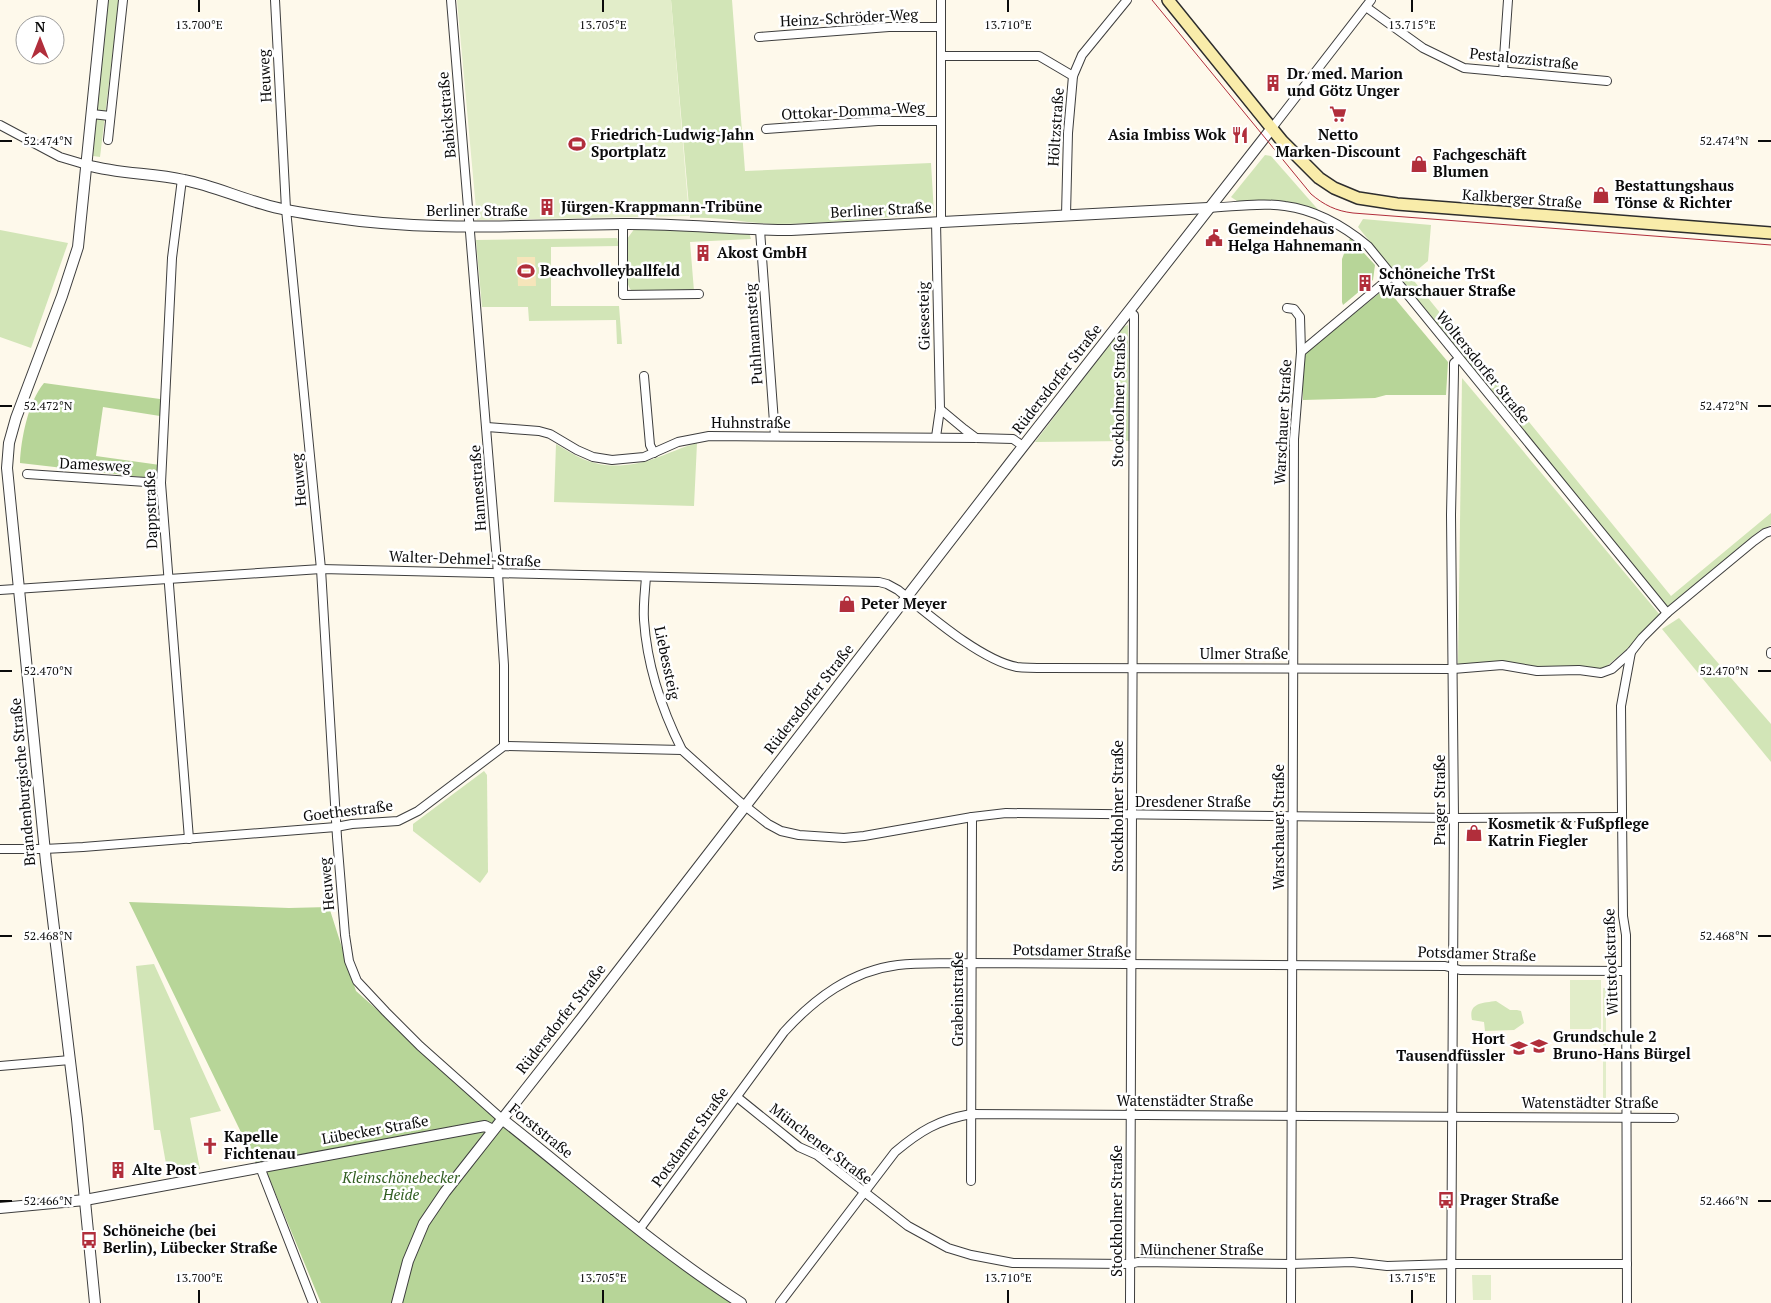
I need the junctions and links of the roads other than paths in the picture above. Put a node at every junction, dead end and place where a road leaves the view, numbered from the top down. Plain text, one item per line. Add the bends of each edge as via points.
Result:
1 (103, 0) edge
2 (123, 0) edge
3 (275, 0) edge
4 (451, 0) edge
5 (941, 0) edge
6 (1127, 0) edge
7 (1168, 0) edge
8 (1371, 0) edge
9 (1508, 0) edge
10 (1366, 7) junction
11 (941, 27) junction
12 (759, 36) dead end
13 (941, 56) junction
14 (1502, 72) junction
15 (1074, 76) junction
16 (1607, 81) dead end
17 (92, 114) junction
18 (110, 116) junction
19 (941, 121) junction
20 (0, 125) edge
21 (1272, 128) junction
22 (766, 129) dead end
23 (108, 140) dead end
24 (87, 164) junction
25 (182, 179) junction
26 (1208, 208) junction
27 (286, 209) junction
28 (1066, 215) junction
29 (938, 222) junction
30 (623, 224) junction
31 (470, 228) junction
32 (760, 230) junction
33 (1771, 233) edge
34 (1392, 276) junction
35 (699, 294) dead end
36 (1287, 308) dead end
37 (1130, 311) junction
38 (1301, 352) junction
39 (1459, 359) junction
40 (644, 376) dead end
41 (940, 409) junction
42 (488, 427) junction
43 (775, 436) junction
44 (936, 437) junction
45 (976, 438) junction
46 (1023, 446) junction
47 (654, 453) junction
48 (27, 474) dead end
49 (161, 483) junction
50 (1771, 531) edge
51 (321, 569) junction
52 (498, 574) junction
53 (646, 577) junction
54 (168, 579) junction
55 (19, 589) junction
56 (0, 590) edge
57 (907, 597) junction
58 (1667, 613) junction
59 (1631, 652) junction
60 (1133, 668) junction
61 (1293, 668) junction
62 (1452, 669) junction
63 (504, 746) junction
64 (682, 750) junction
65 (745, 806) junction
66 (1132, 815) junction
67 (1293, 815) junction
68 (972, 817) junction
69 (1622, 817) junction
70 (1454, 818) junction
71 (336, 828) junction
72 (189, 839) junction
73 (0, 849) edge
74 (44, 849) junction
75 (348, 957) joint
76 (972, 963) junction
77 (1130, 965) junction
78 (1292, 966) junction
79 (1452, 968) junction
80 (1626, 971) junction
81 (70, 1060) junction
82 (0, 1066) edge
83 (737, 1097) junction
84 (971, 1114) junction
85 (1131, 1115) junction
86 (1291, 1116) junction
87 (1452, 1116) junction
88 (1627, 1117) junction
89 (1674, 1118) dead end
90 (502, 1119) junction
91 (493, 1130) junction
92 (260, 1166) junction
93 (971, 1181) dead end
94 (864, 1193) junction
95 (85, 1200) junction
96 (0, 1208) edge
97 (639, 1230) junction
98 (1130, 1264) junction
99 (1291, 1264) junction
100 (1451, 1264) junction
101 (1627, 1264) junction
102 (94, 1303) edge
103 (313, 1303) edge
104 (397, 1303) edge
105 (741, 1303) edge
106 (780, 1303) edge
107 (1130, 1303) edge
108 (1290, 1303) edge
109 (1451, 1303) edge
110 (1627, 1303) edge

1 - 17 street, Brandenburgische Straße
2 - 18 street
3 - 27 street, Heuweg
4 - 31 street, Babickstraße
5 - 11 street, Giesesteig
6 - 15 street, Höltzstraße via 1082,54
7 - 21 main road, Kalkberger Straße
8 - 10 street
9 - 14 street
10 - 14 street, Pestalozzistraße via 1423,48 1464,68
10 - 21 street
11 - 12 street, Heinz-Schröder-Weg via 889,27
11 - 13 street, Giesesteig
13 - 15 street via 1039,56
13 - 19 street, Giesesteig
14 - 16 street, Pestalozzistraße
15 - 28 street, Höltzstraße via 1069,104
17 - 18 street
17 - 24 street, Brandenburgische Straße
18 - 23 street
19 - 22 street, Ottokar-Domma-Weg via 878,121
19 - 29 street, Giesesteig
20 - 24 street, Berliner Straße via 60,157
21 - 26 street, Rüdersdorfer Straße
21 - 33 main road, Kalkberger Straße via 1319,178 1334,188 1367,200
24 - 25 street, Berliner Straße
24 - 55 street, Brandenburgische Straße via 78,247 9,443 7,468
25 - 27 street, Berliner Straße
25 - 49 street, Dappstraße via 172,258
26 - 28 street, Berliner Straße
26 - 34 street, Woltersdorfer Straße via 1285,206 1315,214 1351,232 1368,246
26 - 37 street, Rüdersdorfer Straße
27 - 31 street, Berliner Straße via 332,218
27 - 51 street, Heuweg
28 - 29 street, Berliner Straße
29 - 32 street, Berliner Straße
29 - 41 street, Giesesteig
30 - 31 street, Berliner Straße
30 - 32 street, Berliner Straße
30 - 35 street via 623,295
31 - 42 street, Hannestraße
32 - 43 street, Puhlmannsteig
34 - 38 street, Warschauer Straße
34 - 39 street, Woltersdorfer Straße
36 - 38 street, Warschauer Straße via 1294,309 1300,317
37 - 46 street, Rüdersdorfer Straße
37 - 60 street, Stockholmer Straße via 1134,314
38 - 61 street, Warschauer Straße via 1294,439
39 - 58 street, Woltersdorfer Straße
39 - 62 street, Prager Straße via 1454,363
40 - 47 street via 650,445
41 - 44 street, Giesesteig
41 - 45 street
42 - 47 street, Huhnstraße via 540,431 585,454 603,459 623,460
42 - 52 street, Hannestraße
43 - 44 street, Huhnstraße
43 - 47 street, Huhnstraße via 699,437
44 - 45 street, Huhnstraße
45 - 46 street, Huhnstraße via 1013,439
46 - 57 street, Rüdersdorfer Straße
48 - 49 street, Damesweg
49 - 54 street, Dappstraße
50 - 58 street via 1754,541
51 - 52 street, Walter-Dehmel-Straße
51 - 54 street, Walter-Dehmel-Straße
51 - 71 street, Heuweg
52 - 53 street, Walter-Dehmel-Straße
52 - 63 street, Hannestraße via 504,666
53 - 57 street, Walter-Dehmel-Straße via 880,582
53 - 64 street, Liebessteig via 644,619 650,663 662,705
54 - 55 street, Walter-Dehmel-Straße
54 - 72 street, Dappstraße
55 - 56 street, Walter-Dehmel-Straße
55 - 74 street, Brandenburgische Straße
57 - 60 street, Ulmer Straße via 967,643 1001,662 1047,668
57 - 65 street, Rüdersdorfer Straße
58 - 59 street
59 - 62 street, Ulmer Straße via 1612,669 1601,673 1537,671 1502,665
59 - 69 street, Wittstockstraße via 1622,706
60 - 61 street, Ulmer Straße
60 - 66 street, Stockholmer Straße
61 - 62 street, Ulmer Straße
61 - 67 street, Warschauer Straße
62 - 70 street, Prager Straße
63 - 64 street
63 - 71 street, Goethestraße via 430,802 398,821
64 - 65 street
65 - 68 street, Dresdener Straße via 781,831 821,837 864,836
65 - 90 street, Rüdersdorfer Straße
66 - 67 street, Dresdener Straße
66 - 68 street, Dresdener Straße via 1006,814
66 - 77 street, Stockholmer Straße
67 - 70 street, Dresdener Straße
67 - 78 street, Warschauer Straße
68 - 76 street, Grabeinstraße
69 - 70 street, Dresdener Straße
69 - 80 street, Wittstockstraße
70 - 79 street, Prager Straße
71 - 72 street, Goethestraße
71 - 75 street, Heuweg
72 - 74 street, Goethestraße
73 - 74 street, Goethestraße
74 - 81 street, Brandenburgische Straße
75 - 90 street, Forststraße via 357,981 386,1012
76 - 77 street, Potsdamer Straße
76 - 83 street, Potsdamer Straße via 897,966 850,979 809,1007 784,1032
76 - 84 street, Grabeinstraße
77 - 78 street, Potsdamer Straße
77 - 85 street, Stockholmer Straße
78 - 79 street, Potsdamer Straße
78 - 86 street, Warschauer Straße
79 - 80 street, Potsdamer Straße
79 - 87 street, Prager Straße
80 - 88 street, Wittstockstraße
81 - 82 street
81 - 95 street, Brandenburgische Straße
83 - 94 street, Münchener Straße
83 - 97 street, Potsdamer Straße
84 - 85 street, Watenstädter Straße
84 - 93 street, Grabeinstraße
84 - 94 street, Watenstädter Straße via 937,1123 907,1142 895,1152
85 - 86 street, Watenstädter Straße
85 - 98 street, Stockholmer Straße
86 - 87 street, Watenstädter Straße
86 - 99 street, Warschauer Straße
87 - 88 street, Watenstädter Straße
87 - 100 street, Prager Straße
88 - 89 street, Watenstädter Straße
88 - 101 street, Wittstockstraße
90 - 91 street, Rüdersdorfer Straße
90 - 97 street, Forststraße
91 - 92 street, Lübecker Straße via 485,1126
91 - 104 street, Rüdersdorfer Straße via 424,1223 408,1261
92 - 95 street, Lübecker Straße
92 - 103 street
94 - 98 street, Münchener Straße via 932,1241 971,1255 1013,1263
94 - 106 street, Watenstädter Straße
95 - 96 street, Lübecker Straße
95 - 102 street, Brandenburgische Straße
97 - 105 street, Forststraße
98 - 99 street, Münchener Straße
98 - 107 street, Stockholmer Straße
99 - 100 street, Münchener Straße
99 - 108 street, Warschauer Straße
100 - 101 street, Münchener Straße
100 - 109 street, Prager Straße
101 - 110 street, Wittstockstraße

